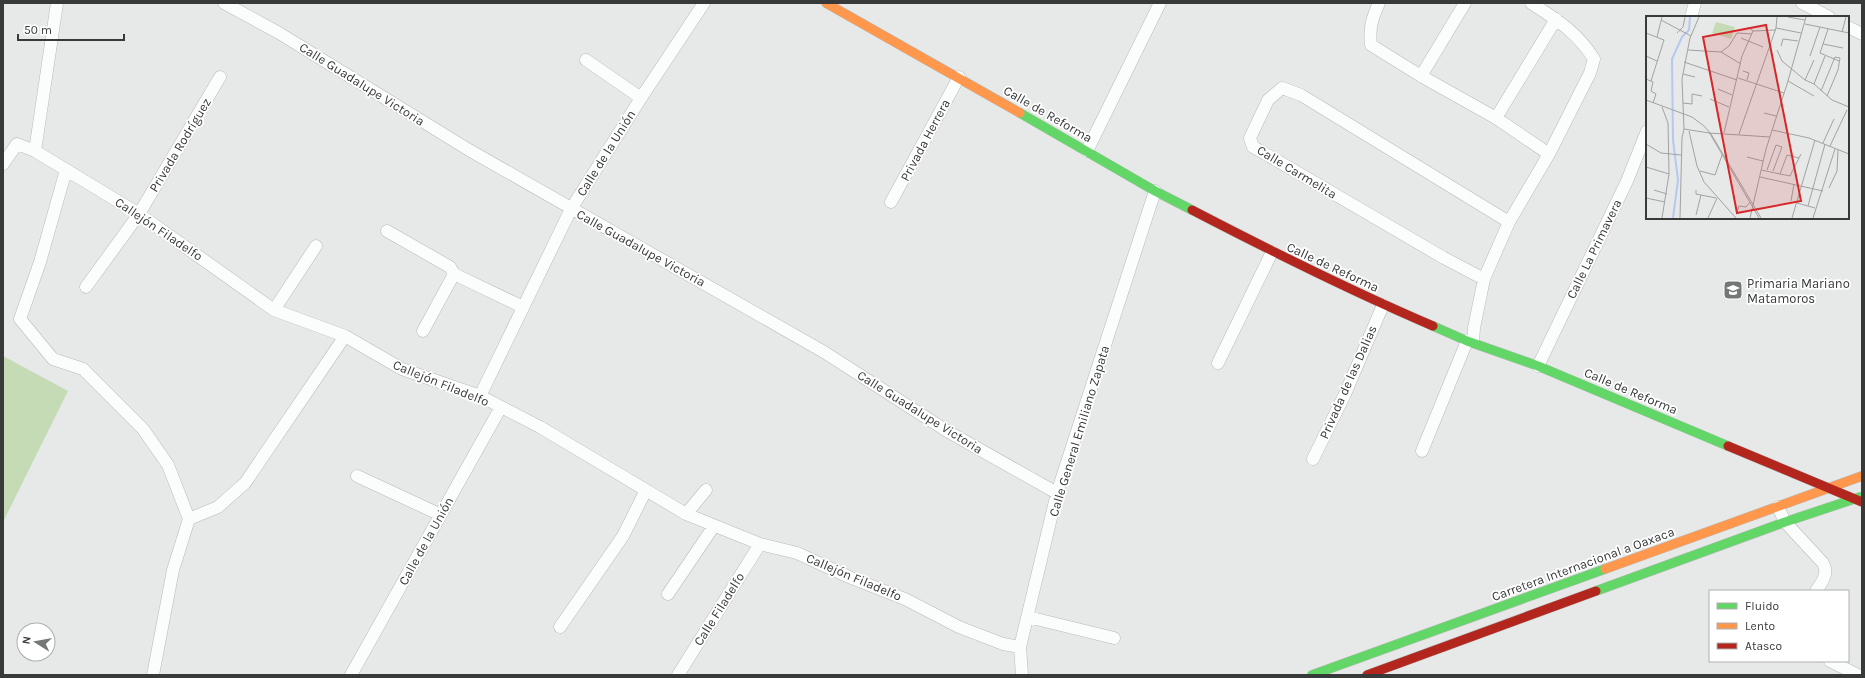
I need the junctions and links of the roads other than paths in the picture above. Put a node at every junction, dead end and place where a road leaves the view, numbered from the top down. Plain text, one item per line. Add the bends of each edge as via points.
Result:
1 (57, 3) edge
2 (224, 3) edge
3 (704, 3) edge
4 (826, 3) edge
5 (1160, 3) edge
6 (1379, 3) edge
7 (1465, 3) edge
8 (1531, 3) edge
9 (1695, 3) edge
10 (1802, 3) edge
11 (1691, 16) edge
12 (1827, 16) edge
13 (1556, 19) junction
14 (1849, 28) edge
15 (1862, 34) edge
16 (586, 60) dead end
17 (1422, 76) junction
18 (220, 77) dead end
19 (958, 77) junction
20 (641, 98) junction
21 (1496, 118) junction
22 (1646, 134) edge
23 (36, 151) junction
24 (1087, 151) junction
25 (1549, 154) junction
26 (3, 164) edge
27 (66, 170) junction
28 (1155, 191) junction
29 (891, 202) dead end
30 (571, 209) junction
31 (139, 214) junction
32 (1509, 222) junction
33 (387, 231) dead end
34 (316, 246) dead end
35 (1272, 252) junction
36 (454, 274) junction
37 (1484, 278) junction
38 (86, 287) dead end
39 (1383, 305) junction
40 (522, 307) junction
41 (274, 310) junction
42 (423, 331) dead end
43 (345, 336) junction
44 (1470, 341) junction
45 (1218, 363) dead end
46 (1538, 366) junction
47 (480, 396) junction
48 (501, 407) junction
49 (1422, 451) dead end
50 (1313, 458) dead end
51 (357, 476) dead end
52 (1862, 476) edge
53 (1827, 487) junction
54 (646, 490) junction
55 (706, 490) dead end
56 (1057, 493) junction
57 (1860, 499) edge
58 (1778, 507) junction
59 (686, 514) junction
60 (441, 515) junction
61 (189, 519) junction
62 (1785, 522) junction
63 (714, 526) junction
64 (760, 544) junction
65 (1817, 590) edge
66 (668, 594) dead end
67 (1028, 617) junction
68 (560, 627) dead end
69 (1114, 638) dead end
70 (1020, 647) junction
71 (1832, 662) edge
72 (153, 675) edge
73 (350, 675) edge
74 (678, 675) edge
75 (1022, 675) edge
76 (1312, 675) edge
77 (1367, 675) edge
78 (1858, 675) edge

1 - 23 street
2 - 30 street, Calle Guadalupe Victoria via 279,33 469,150
3 - 20 street, Calle de la Unión
4 - 19 main road, Calle de Reforma
5 - 24 street
6 - 17 street via 1372,18 1371,45
7 - 17 street
8 - 13 street
9 - 11 street
10 - 12 street
13 - 21 street
13 - 25 street via 1583,43 1594,59 1590,73
14 - 15 street
16 - 20 street
17 - 21 street
18 - 31 street, Privada Rodríguez
19 - 24 main road, Calle de Reforma
19 - 29 street, Privada Herrera
20 - 30 street, Calle de la Unión
21 - 25 street
22 - 46 street, Calle La Primavera via 1627,181
23 - 26 street, Callejón Filadelfo via 17,144
23 - 27 street, Callejón Filadelfo
24 - 28 main road, Calle de Reforma
25 - 32 street
27 - 31 street, Callejón Filadelfo
27 - 61 street via 40,262 20,319 53,360 83,369 142,429 168,465
28 - 35 main road, Calle de Reforma
28 - 56 street, Calle General Emiliano Zapata
30 - 40 street, Calle de la Unión
30 - 56 street, Calle Guadalupe Victoria via 824,352 947,431
31 - 38 street, Privada Rodríguez
31 - 41 street, Callejón Filadelfo
32 - 37 street
32 - 37 street, Calle Carmelita via 1301,95 1282,88 1268,100 1250,138 1253,147 1258,150 1444,258
33 - 36 street via 450,267
34 - 41 street
35 - 39 main road, Calle de Reforma
35 - 45 street
36 - 40 street
36 - 42 street
37 - 44 street
39 - 44 main road, Calle de Reforma
39 - 50 street, Privada de las Dalias via 1345,394
40 - 47 street, Calle de la Unión
41 - 43 street, Callejón Filadelfo
43 - 47 street, Callejón Filadelfo via 402,369
43 - 61 street via 245,482 218,507
44 - 46 main road, Calle de Reforma
44 - 49 street
46 - 53 main road, Calle de Reforma
47 - 48 street, Callejón Filadelfo
48 - 54 street, Callejón Filadelfo via 540,427
48 - 60 street, Calle de la Unión
51 - 60 street
52 - 53 main road, Carretera Internacional a Oaxaca
53 - 57 main road, Calle de Reforma
53 - 58 main road, Carretera Internacional a Oaxaca
54 - 59 street, Callejón Filadelfo
54 - 68 street via 623,536
55 - 59 street
56 - 67 street, Calle General Emiliano Zapata
57 - 62 main road
58 - 62 street
58 - 76 main road, Carretera Internacional a Oaxaca
59 - 63 street, Callejón Filadelfo
60 - 73 street, Calle de la Unión
61 - 72 street via 173,570
62 - 65 street via 1826,568
62 - 77 main road
63 - 64 street, Callejón Filadelfo
63 - 66 street
64 - 70 street, Callejón Filadelfo via 797,553 904,599 959,626 1003,644
64 - 74 street, Calle Filadelfo
67 - 69 street
67 - 70 street, Calle General Emiliano Zapata
70 - 75 street, Calle General Emiliano Zapata
71 - 78 street

